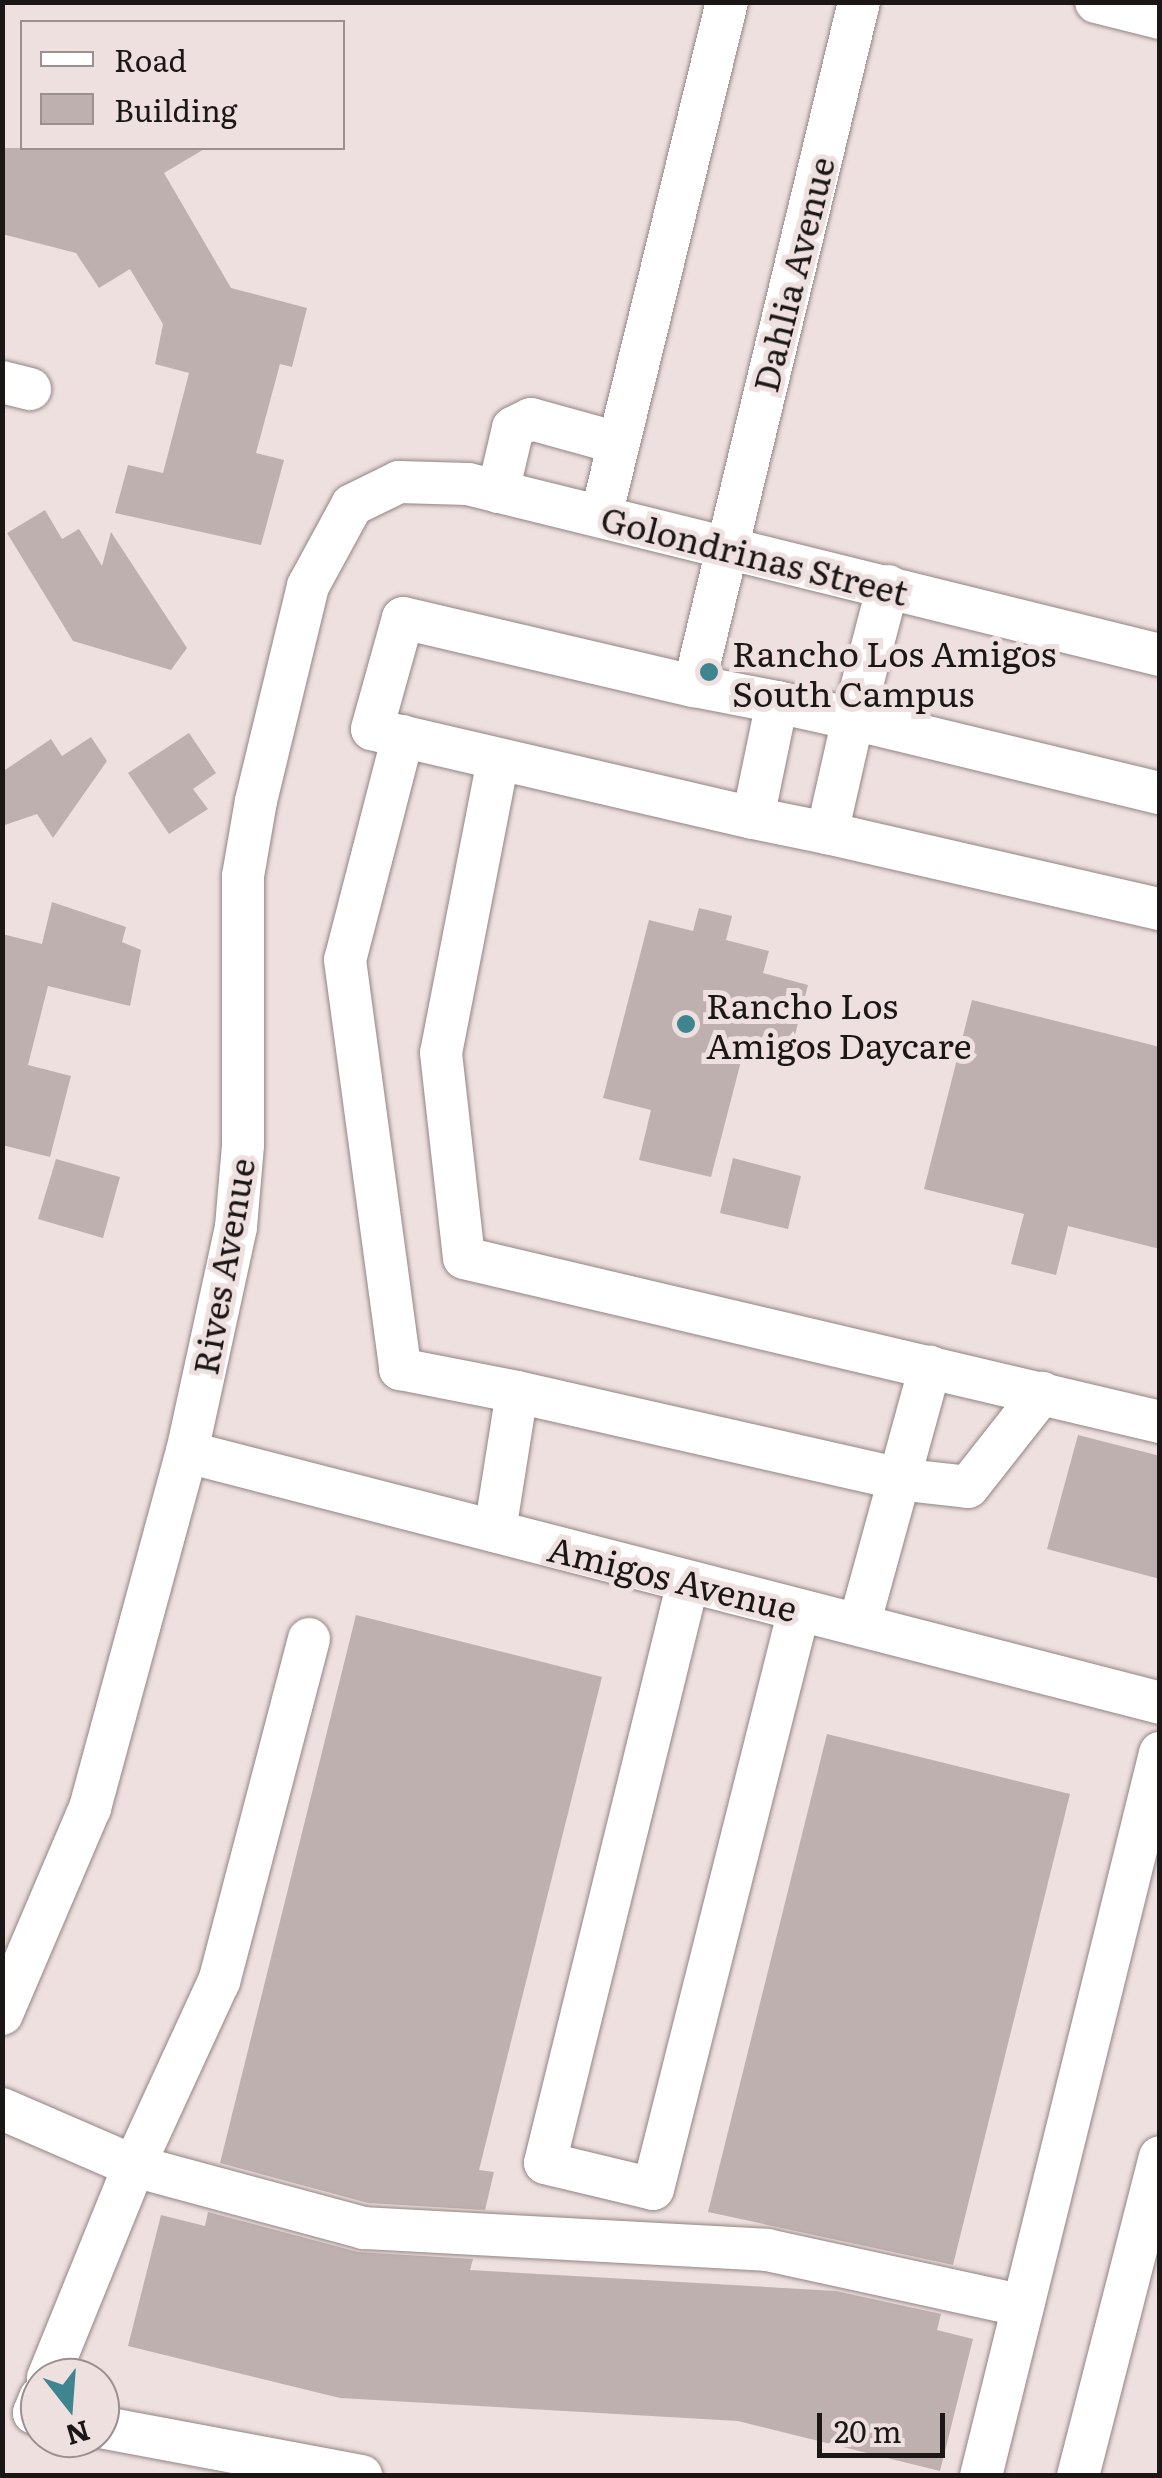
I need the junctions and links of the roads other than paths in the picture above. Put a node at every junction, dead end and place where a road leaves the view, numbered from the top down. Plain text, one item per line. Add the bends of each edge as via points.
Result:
1 (728, 2) edge
2 (860, 2) edge
3 (1096, 2) edge
4 (1160, 18) edge
5 (618, 443) junction
6 (498, 492) junction
7 (352, 505) joint
8 (601, 516) junction
9 (725, 546) junction
10 (888, 586) junction
11 (1160, 655) edge
12 (694, 686) junction
13 (778, 702) junction
14 (853, 720) junction
15 (403, 736) junction
16 (498, 760) junction
17 (1160, 793) edge
18 (753, 818) junction
19 (826, 833) junction
20 (1160, 910) edge
21 (930, 1367) junction
22 (516, 1392) junction
23 (1042, 1394) junction
24 (1160, 1422) edge
25 (186, 1452) junction
26 (900, 1479) junction
27 (495, 1531) junction
28 (688, 1582) junction
29 (799, 1610) junction
30 (859, 1626) junction
31 (309, 1640) dead end
32 (1160, 1703) edge
33 (1160, 1752) edge
34 (2, 2014) edge
35 (2, 2109) edge
36 (1160, 2156) edge
37 (134, 2166) junction
38 (608, 2178) junction
39 (592, 2240) junction
40 (1023, 2306) junction
41 (56, 2358) edge
42 (120, 2431) edge
43 (361, 2476) edge
44 (982, 2476) edge
45 (1078, 2476) edge

1 - 5 street
2 - 9 street, Dahlia Avenue
3 - 4 street
5 - 6 street via 531,419 513,428
5 - 8 street
6 - 7 street, Golondrinas Street via 400,482
6 - 8 street, Golondrinas Street
7 - 25 street, Rives Avenue via 308,586 256,801 243,876 243,1145 236,1227
8 - 9 street, Golondrinas Street
9 - 10 street, Golondrinas Street
9 - 12 street, Dahlia Avenue
10 - 11 street, Golondrinas Street
10 - 14 street
12 - 13 street
12 - 15 street via 403,618 372,729
13 - 14 street
13 - 18 street
14 - 17 street
14 - 19 street
15 - 16 street
15 - 22 street via 344,960 400,1369
16 - 18 street
16 - 21 street via 441,1053 464,1258
18 - 19 street
19 - 20 street
21 - 23 street
21 - 26 street
22 - 26 street
22 - 27 street
23 - 24 street
23 - 26 street via 968,1488
25 - 27 street, Amigos Avenue
25 - 34 street, Rives Avenue via 90,1808
26 - 30 street
27 - 28 street, Amigos Avenue
28 - 29 street, Amigos Avenue
28 - 38 street via 546,2163
29 - 30 street, Amigos Avenue
29 - 38 street via 654,2189
30 - 32 street, Amigos Avenue
31 - 37 street via 220,1981
33 - 40 street
35 - 37 street
36 - 45 street
37 - 39 street via 364,2228
37 - 41 street
38 - 39 street
39 - 40 street via 766,2250
40 - 44 street
42 - 43 street

